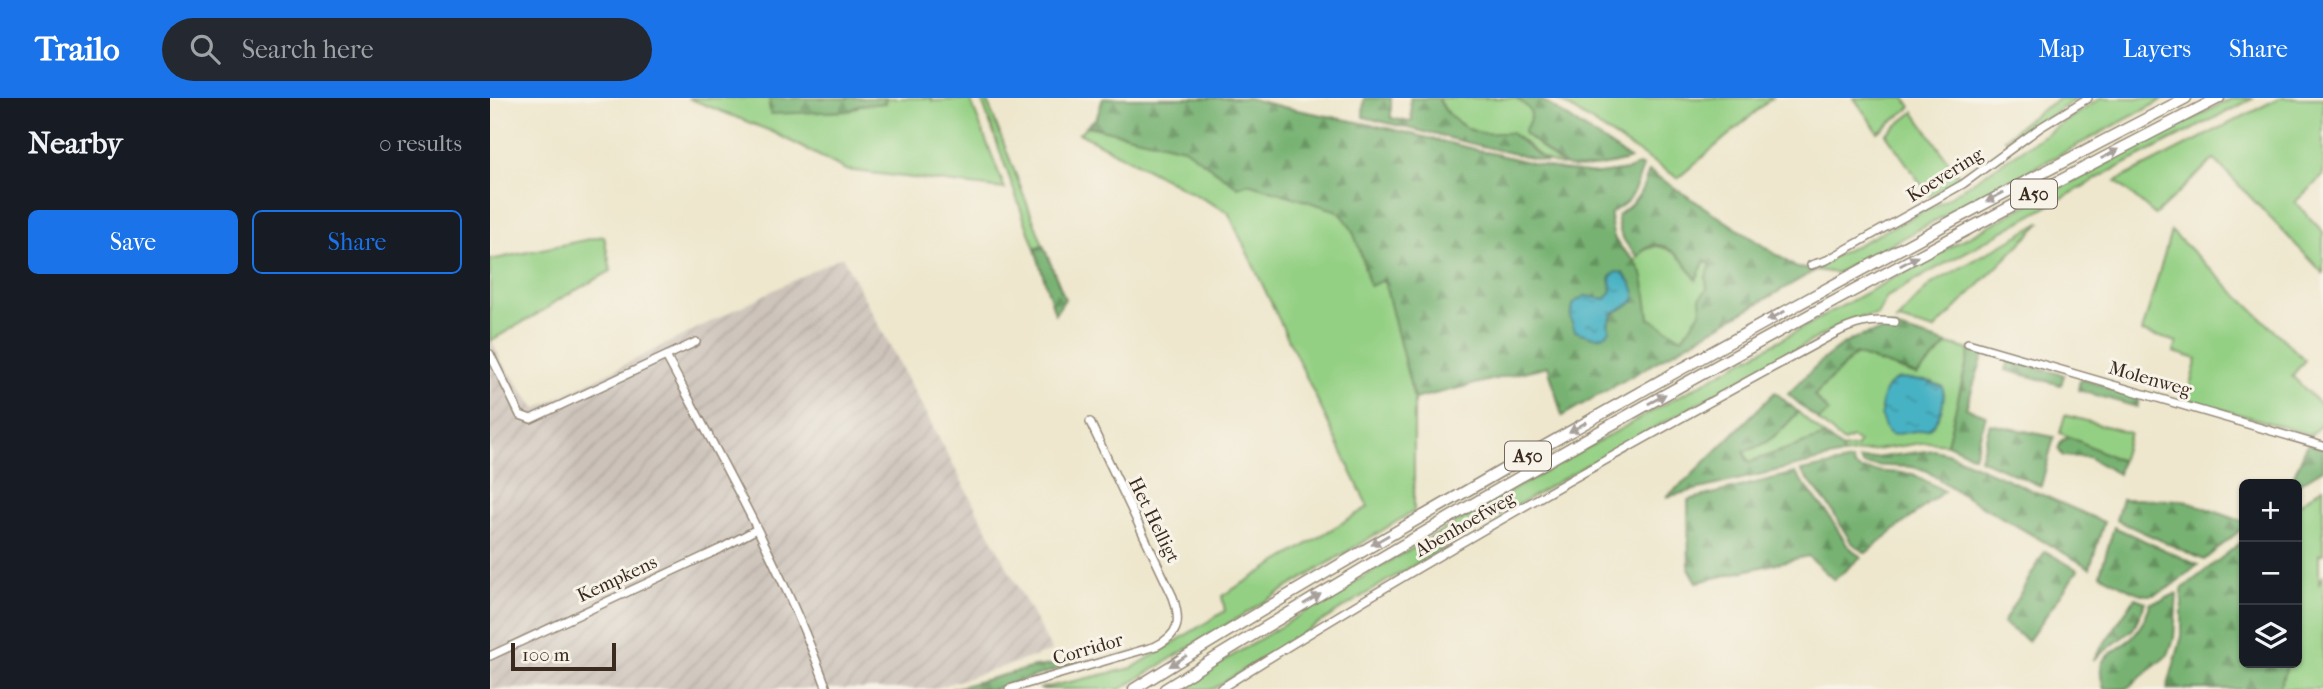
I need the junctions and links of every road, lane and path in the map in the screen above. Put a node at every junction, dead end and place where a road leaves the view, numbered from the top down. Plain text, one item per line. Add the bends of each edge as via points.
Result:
1 (2088, 98) edge
2 (2186, 98) edge
3 (2219, 98) edge
4 (1811, 265) dead end
5 (1895, 322) dead end
6 (696, 342) dead end
7 (1968, 342) dead end
8 (490, 354) edge
9 (666, 356) junction
10 (1090, 422) dead end
11 (2323, 446) edge
12 (757, 529) junction
13 (1174, 633) joint
14 (490, 656) edge
15 (827, 689) edge
16 (1009, 689) edge
17 (1133, 689) edge
18 (1165, 689) edge
19 (1220, 689) edge

1 - 4 street, Koevering via 1963,184
2 -> 17 highway, A50 via 1699,358 1394,532
18 -> 3 highway, A50 via 1528,470 1874,279
5 - 19 street, Abenhoefweg via 1851,324 1384,589
6 - 9 street
7 - 11 street, Molenweg
8 - 9 street via 520,415 531,419
9 - 12 street
10 - 13 street, Het Helligt via 1173,597 1178,620
12 - 14 street, Kempkens
12 - 15 street
13 - 16 street, Corridor via 1156,646

